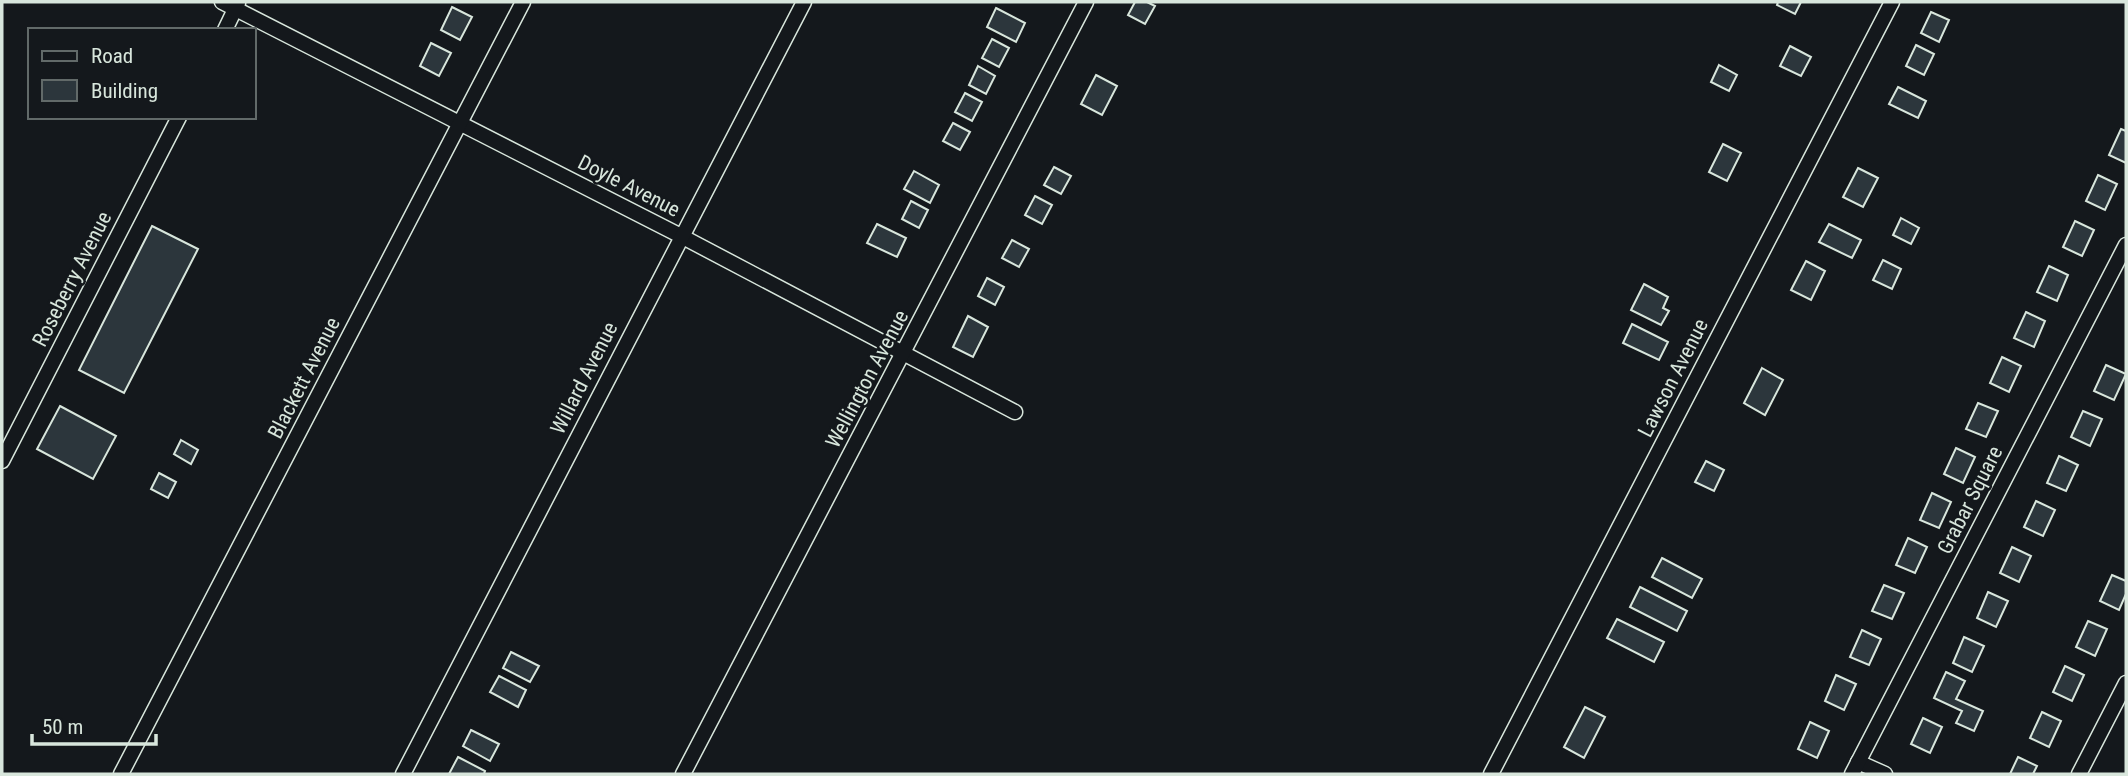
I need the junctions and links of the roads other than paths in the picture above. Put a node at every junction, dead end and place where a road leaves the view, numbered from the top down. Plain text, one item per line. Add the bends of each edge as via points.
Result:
1 (222, 2) edge
2 (523, 2) edge
3 (804, 2) edge
4 (1086, 2) edge
5 (1892, 2) edge
6 (237, 5) edge
7 (226, 28) edge
8 (178, 119) edge
9 (460, 124) junction
10 (681, 236) junction
11 (2126, 245) edge
12 (904, 354) junction
13 (1015, 412) dead end
14 (2, 461) edge
15 (2126, 683) edge
16 (1855, 768) edge
17 (121, 774) edge
18 (403, 774) edge
19 (683, 774) edge
20 (1491, 774) edge
21 (1885, 774) edge
22 (2080, 774) edge

1 - 6 street, Doyle Avenue
2 - 9 street, Blackett Avenue
3 - 10 street, Willard Avenue
4 - 12 street, Wellington Avenue
5 - 20 street, Lawson Avenue
6 - 7 street
6 - 9 street, Doyle Avenue
8 - 14 street, Roseberry Avenue
9 - 10 street, Doyle Avenue
9 - 17 street, Blackett Avenue
10 - 12 street, Doyle Avenue
10 - 18 street, Willard Avenue
11 - 16 street, Grabar Square
12 - 13 street, Doyle Avenue
12 - 19 street, Wellington Avenue
15 - 22 street
16 - 21 street

